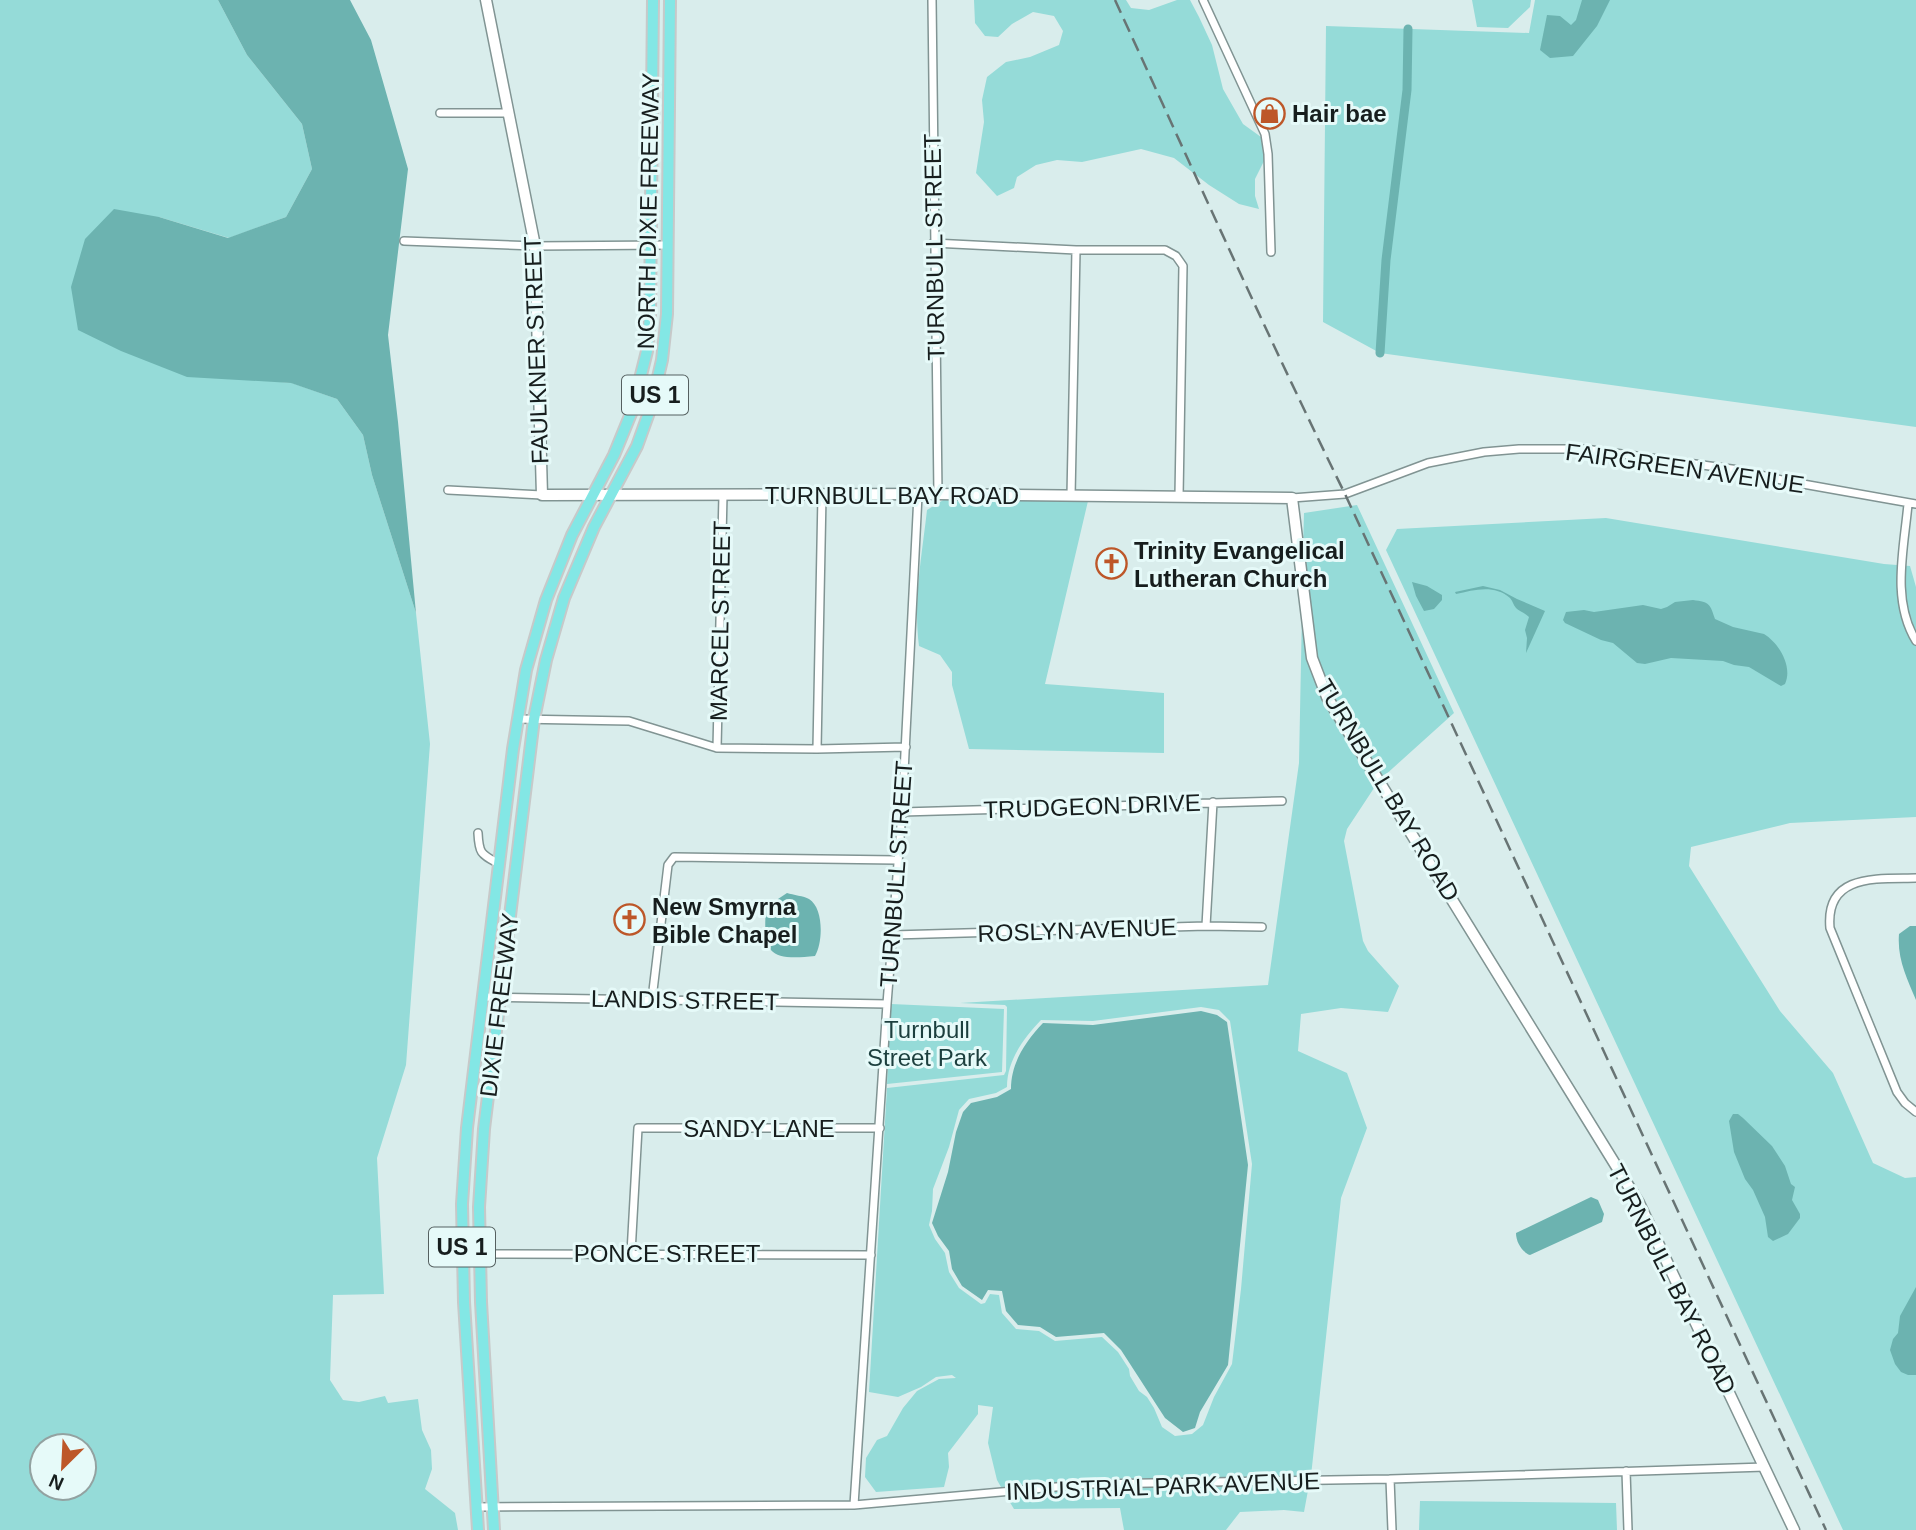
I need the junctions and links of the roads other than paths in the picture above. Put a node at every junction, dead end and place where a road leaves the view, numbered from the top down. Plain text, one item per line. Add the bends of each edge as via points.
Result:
1 (486, 0) edge
2 (653, 0) edge
3 (670, 0) edge
4 (932, 0) edge
5 (1203, 0) edge
6 (440, 113) dead end
7 (509, 113) junction
8 (404, 241) dead end
9 (933, 243) junction
10 (651, 244) junction
11 (668, 245) junction
12 (535, 246) junction
13 (1076, 250) junction
14 (1271, 252) dead end
15 (448, 490) dead end
16 (938, 494) junction
17 (542, 495) junction
18 (592, 495) junction
19 (611, 495) junction
20 (723, 495) junction
21 (822, 495) junction
22 (918, 495) junction
23 (1071, 496) junction
24 (1180, 496) junction
25 (1292, 498) junction
26 (1912, 504) edge
27 (1914, 632) edge
28 (1916, 641) edge
29 (517, 719) junction
30 (534, 719) junction
31 (906, 747) junction
32 (717, 748) junction
33 (817, 749) junction
34 (1282, 801) dead end
35 (1213, 802) junction
36 (902, 812) junction
37 (478, 833) dead end
38 (897, 860) junction
39 (499, 864) junction
40 (1916, 877) edge
41 (1206, 926) junction
42 (1262, 927) dead end
43 (893, 935) junction
44 (483, 997) junction
45 (500, 997) junction
46 (652, 999) junction
47 (887, 1004) junction
48 (1916, 1112) edge
49 (880, 1128) junction
50 (479, 1253) junction
51 (631, 1253) junction
52 (462, 1254) junction
53 (872, 1255) junction
54 (1765, 1467) junction
55 (1626, 1471) junction
56 (1390, 1479) junction
57 (854, 1505) junction
58 (476, 1507) junction
59 (493, 1507) junction
60 (478, 1530) edge
61 (495, 1530) edge
62 (1392, 1530) edge
63 (1628, 1530) edge
64 (1794, 1530) edge

1 - 7 street, FAULKNER STREET
2 - 10 main road, NORTH DIXIE FREEWAY / US 1
3 - 11 main road, NORTH DIXIE FREEWAY / US 1
4 - 9 street, TURNBULL STREET
5 - 14 street via 1265,134
6 - 7 street
7 - 12 street, FAULKNER STREET
8 - 12 street
9 - 13 street
9 - 16 street, TURNBULL STREET
10 - 11 street
10 - 12 street
10 - 18 main road, NORTH DIXIE FREEWAY / US 1 via 650,316 641,379 620,442
11 - 19 main road, NORTH DIXIE FREEWAY / US 1 via 667,314 658,383 644,428
12 - 17 street, FAULKNER STREET
13 - 23 street
13 - 24 street via 1165,250 1183,266
15 - 17 street
16 - 22 street, TURNBULL BAY ROAD
16 - 23 street, TURNBULL BAY ROAD
17 - 18 street, TURNBULL BAY ROAD
18 - 19 street, TURNBULL BAY ROAD
18 - 29 main road, DIXIE FREEWAY / US 1 via 546,600
19 - 20 street, TURNBULL BAY ROAD
19 - 30 main road, DIXIE FREEWAY / US 1 via 564,598
20 - 21 street, TURNBULL BAY ROAD
20 - 32 street, MARCEL STREET
21 - 22 street, TURNBULL BAY ROAD
21 - 33 street
22 - 31 street, TURNBULL STREET
23 - 24 street, TURNBULL BAY ROAD
24 - 25 street, TURNBULL BAY ROAD
25 - 26 street, FAIRGREEN AVENUE via 1345,494 1428,463 1484,452 1585,449 1739,470
25 - 54 street, TURNBULL BAY ROAD via 1312,658 1327,697 1639,1203
26 - 27 street via 1901,579 1902,601
27 - 28 street
29 - 30 street
29 - 39 main road, DIXIE FREEWAY / US 1
30 - 32 street via 629,721
30 - 45 main road, DIXIE FREEWAY / US 1
31 - 33 street
31 - 36 street, TURNBULL STREET
32 - 33 street
34 - 35 street, TRUDGEON DRIVE
35 - 36 street, TRUDGEON DRIVE
35 - 41 street
36 - 38 street, TURNBULL STREET
37 - 39 street via 479,850
38 - 43 street, TURNBULL STREET
38 - 46 street via 674,857 668,865
39 - 44 main road, DIXIE FREEWAY / US 1
40 - 48 street via 1852,883 1840,892 1829,918 1897,1092
41 - 42 street, ROSLYN AVENUE
41 - 43 street, ROSLYN AVENUE
43 - 47 street, TURNBULL STREET
44 - 45 street, LANDIS STREET
44 - 52 main road, DIXIE FREEWAY / US 1 via 464,1167
45 - 46 street, LANDIS STREET
45 - 50 main road, DIXIE FREEWAY / US 1 via 482,1155
46 - 47 street, LANDIS STREET
47 - 49 street, TURNBULL STREET
49 - 51 street, SANDY LANE via 638,1128
49 - 53 street, TURNBULL STREET
50 - 51 street, PONCE STREET
50 - 52 street, PONCE STREET
50 - 59 main road, DIXIE FREEWAY / US 1
51 - 53 street, PONCE STREET
52 - 58 main road, DIXIE FREEWAY / US 1
53 - 57 street, TURNBULL STREET
54 - 55 street, INDUSTRIAL PARK AVENUE
54 - 64 street, TURNBULL BAY ROAD
55 - 56 street, INDUSTRIAL PARK AVENUE
55 - 63 street
56 - 57 street, INDUSTRIAL PARK AVENUE via 1090,1484
56 - 62 street
57 - 59 street, INDUSTRIAL PARK AVENUE
58 - 59 street, INDUSTRIAL PARK AVENUE
58 - 60 main road, DIXIE FREEWAY / US 1
59 - 61 main road, DIXIE FREEWAY / US 1

